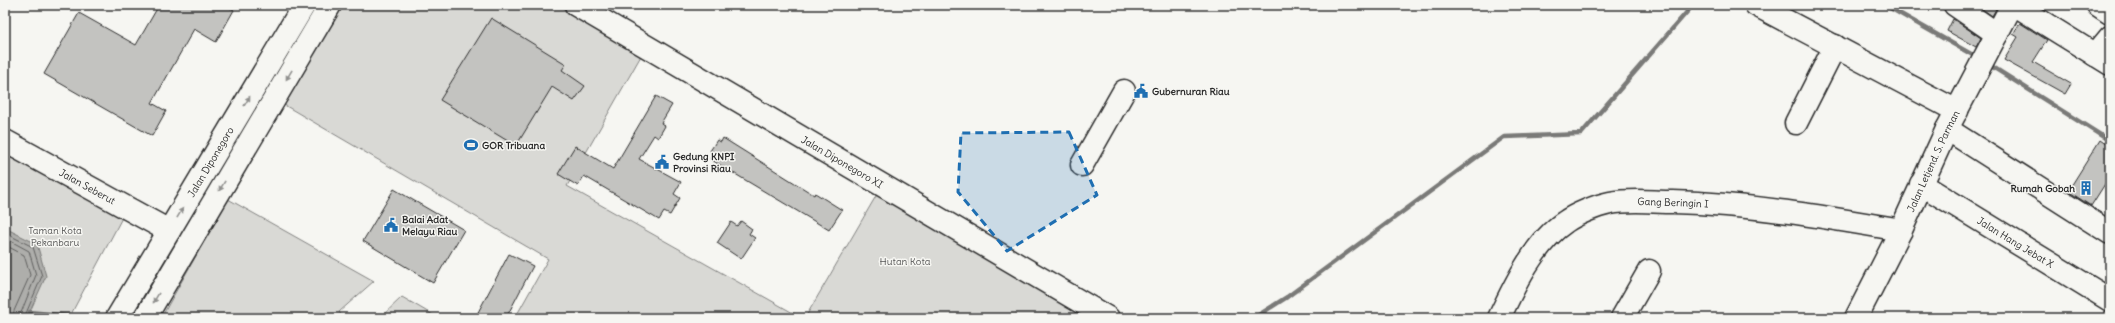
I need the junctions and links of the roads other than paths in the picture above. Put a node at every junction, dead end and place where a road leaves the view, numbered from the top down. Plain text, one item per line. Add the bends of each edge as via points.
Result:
1 (304, 5) edge
2 (330, 5) edge
3 (576, 5) edge
4 (1756, 5) edge
5 (1956, 5) edge
6 (2012, 5) edge
7 (2015, 5) edge
8 (2098, 5) edge
9 (2110, 13) edge
10 (2110, 37) edge
11 (1995, 39) junction
12 (281, 43) junction
13 (1834, 46) junction
14 (301, 55) junction
15 (2103, 59) edge
16 (1124, 91) dead end
17 (1952, 120) junction
18 (1796, 123) dead end
19 (5, 141) edge
20 (1082, 165) dead end
21 (1921, 184) junction
22 (1901, 230) junction
23 (170, 231) junction
24 (2110, 233) edge
25 (1649, 271) dead end
26 (2110, 300) edge
27 (117, 318) edge
28 (145, 318) edge
29 (1108, 318) edge
30 (1499, 318) edge
31 (1622, 318) edge
32 (1856, 318) edge

1 - 12 street, Jalan Diponegoro
2 - 14 street
3 - 29 street, Jalan Diponegoro XI
4 - 13 street
5 - 11 street
6 - 11 street, Jalan Letjend. S. Parman
7 - 15 street
8 - 9 street
10 - 15 street
11 - 17 street, Jalan Letjend. S. Parman
12 - 14 street
23 -> 12 street, Jalan Diponegoro
13 - 17 street
13 - 18 street
14 -> 28 street
16 - 20 street
17 - 21 street, Jalan Letjend. S. Parman
17 - 24 street
19 - 23 street, Jalan Seberut
21 - 22 street, Jalan Letjend. S. Parman
21 - 26 street, Jalan Hang Jebat X
22 - 30 street, Gang Beringin I via 1793,212 1708,203 1638,201 1609,204 1565,222 1545,241 1516,284
22 - 32 street, Jalan Letjend. S. Parman
23 - 27 street, Jalan Diponegoro
25 - 31 street

